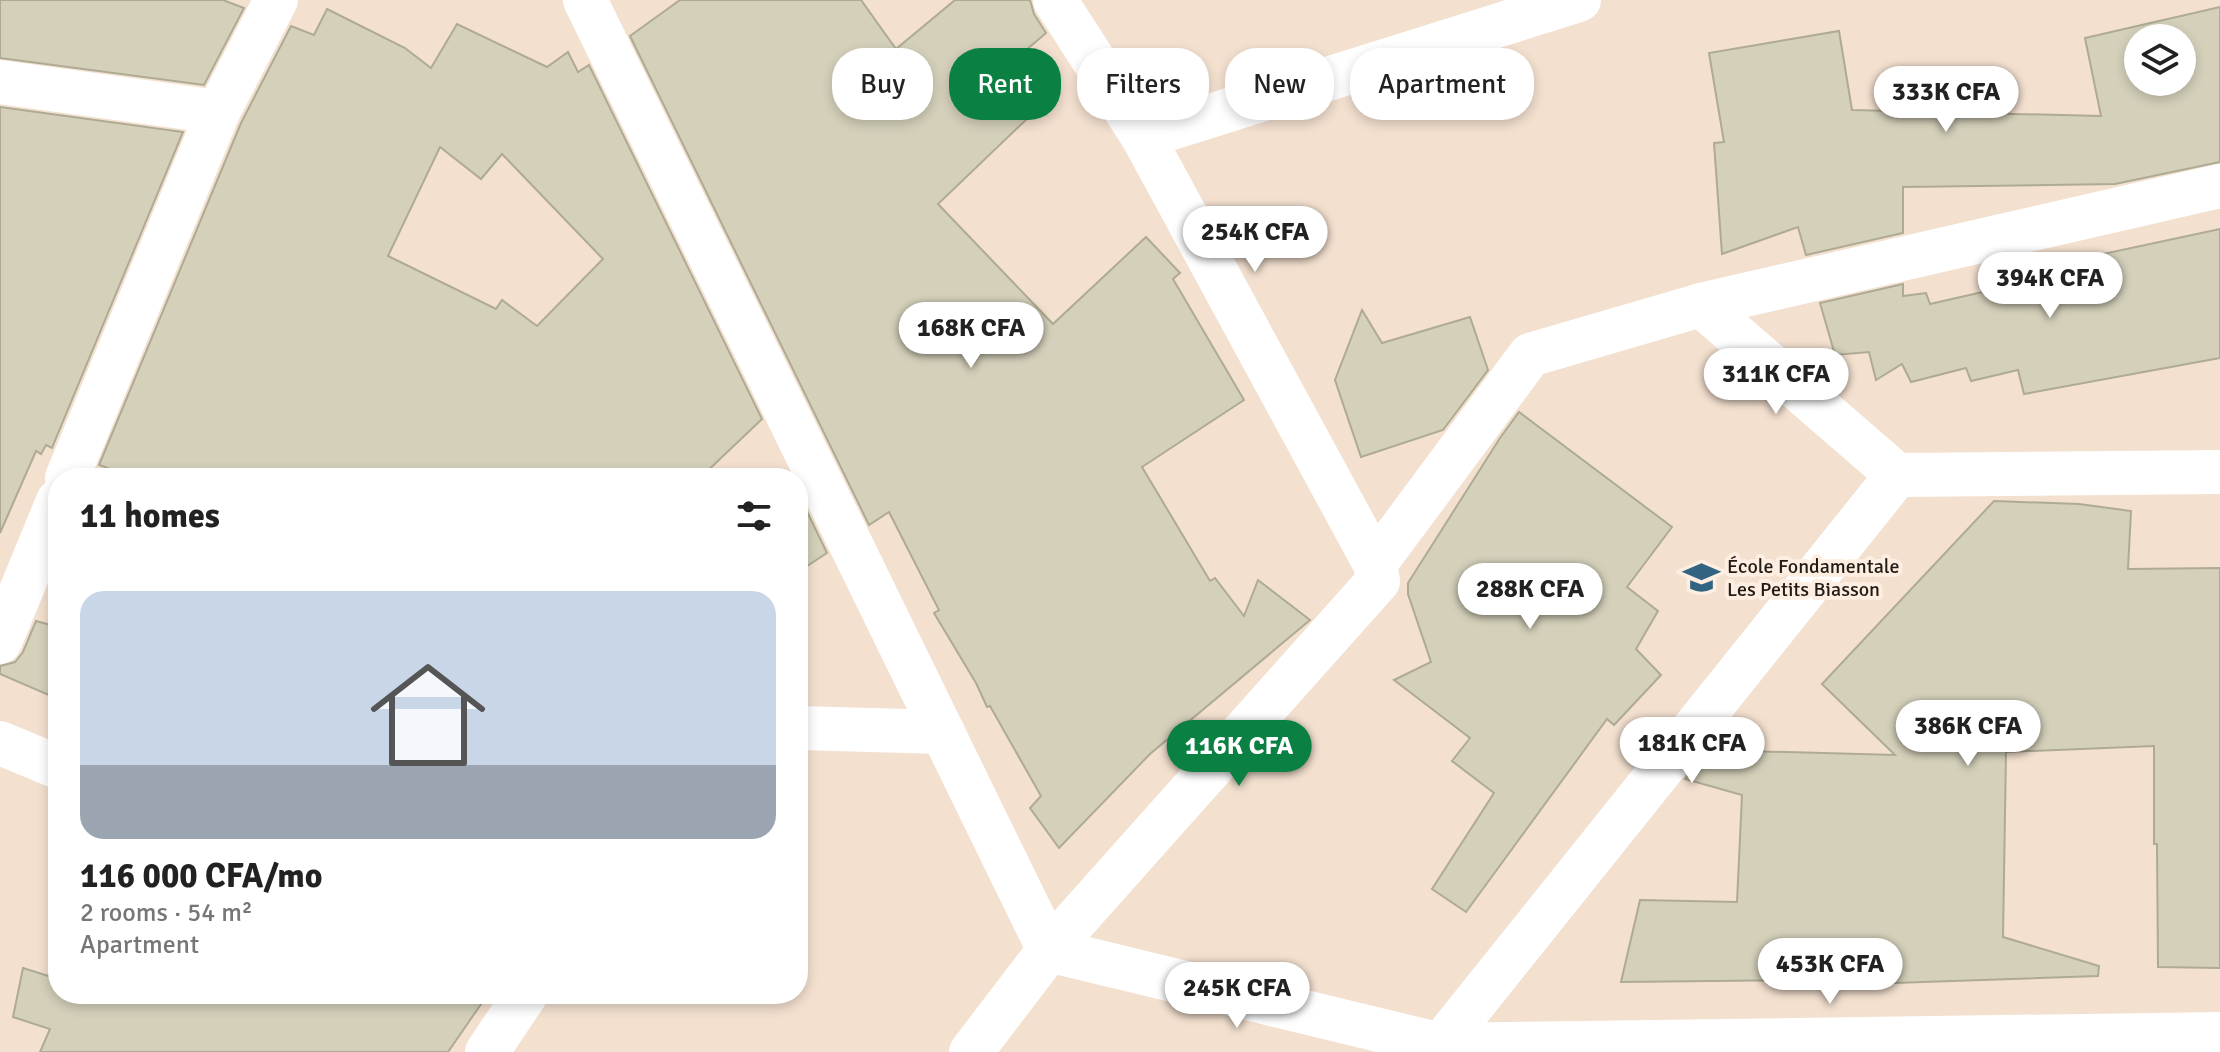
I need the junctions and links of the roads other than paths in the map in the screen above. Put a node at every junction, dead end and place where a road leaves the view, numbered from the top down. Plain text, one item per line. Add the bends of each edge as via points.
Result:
1 (276, 0) edge
2 (585, 0) edge
3 (1055, 0) edge
4 (1579, 0) edge
5 (0, 82) edge
6 (218, 112) junction
7 (1143, 137) junction
8 (2220, 186) edge
9 (1701, 305) junction
10 (71, 468) edge
11 (2220, 472) edge
12 (1897, 475) junction
13 (48, 525) edge
14 (1375, 564) junction
15 (0, 642) edge
16 (808, 728) edge
17 (943, 732) junction
18 (0, 743) edge
19 (48, 763) edge
20 (1049, 950) junction
21 (519, 1004) edge
22 (2220, 1034) edge
23 (1438, 1048) edge
24 (487, 1052) edge
25 (971, 1052) edge

1 - 6 street
2 - 17 street
3 - 7 street
4 - 7 street
5 - 6 street
6 - 10 street
7 - 14 street
8 - 9 street
9 - 12 street
9 - 14 street via 1530,355
11 - 12 street
12 - 23 street
13 - 15 street
14 - 20 street via 1378,581
16 - 17 street
17 - 20 street
18 - 19 street
20 - 23 street
20 - 25 street
21 - 24 street
22 - 23 street

